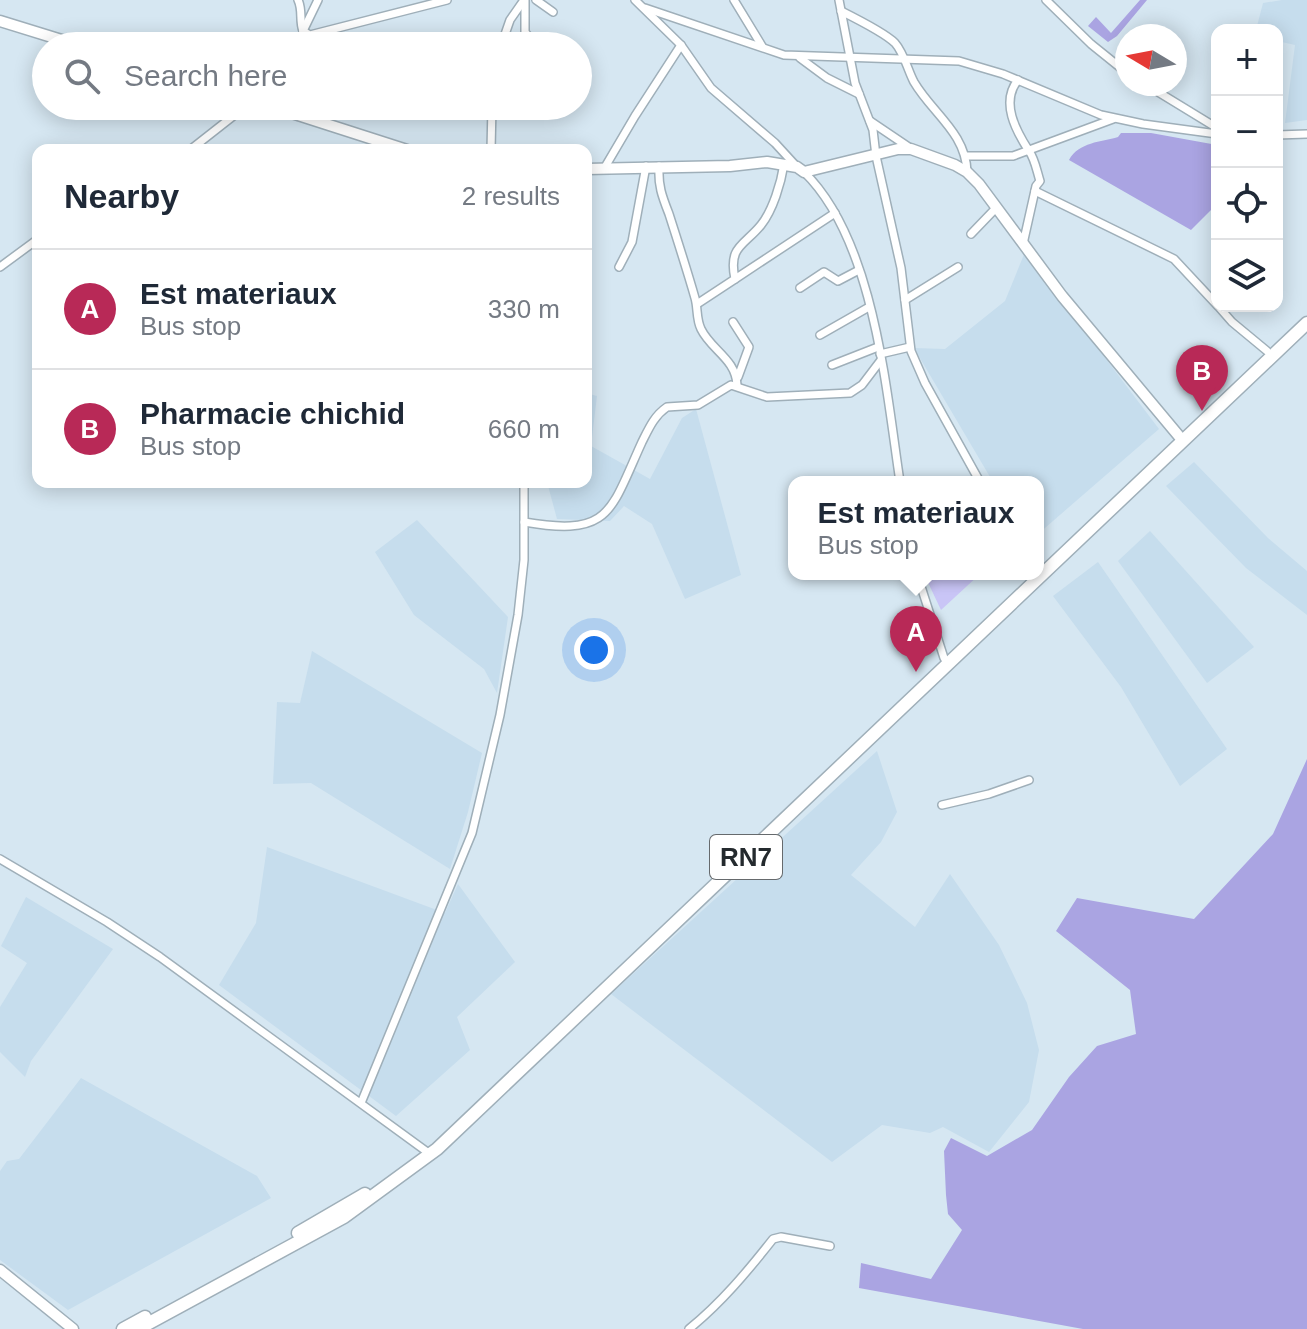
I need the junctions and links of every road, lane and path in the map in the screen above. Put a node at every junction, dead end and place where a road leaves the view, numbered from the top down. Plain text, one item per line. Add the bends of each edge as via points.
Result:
1 (298, 0) edge
2 (318, 0) edge
3 (447, 0) edge
4 (524, 0) edge
5 (536, 0) edge
6 (635, 0) edge
7 (734, 0) edge
8 (1046, 0) edge
9 (839, 3) edge
10 (645, 8) junction
11 (553, 12) dead end
12 (0, 21) edge
13 (303, 31) joint
14 (36, 32) edge
15 (322, 32) edge
16 (506, 32) edge
17 (525, 32) edge
18 (681, 45) junction
19 (763, 47) junction
20 (800, 58) junction
21 (850, 59) junction
22 (904, 60) junction
23 (1115, 63) edge
24 (1018, 80) junction
25 (859, 94) junction
26 (1165, 96) edge
27 (1115, 118) junction
28 (228, 120) edge
29 (314, 120) edge
30 (492, 120) edge
31 (870, 121) junction
32 (1211, 124) edge
33 (1211, 133) edge
34 (1307, 134) edge
35 (1283, 135) edge
36 (198, 144) edge
37 (388, 144) edge
38 (491, 144) edge
39 (911, 149) junction
40 (1030, 151) junction
41 (876, 156) junction
42 (967, 156) junction
43 (784, 164) junction
44 (646, 166) junction
45 (659, 166) junction
46 (605, 167) junction
47 (592, 168) edge
48 (800, 170) junction
49 (967, 172) junction
50 (1035, 191) junction
51 (997, 207) junction
52 (835, 213) junction
53 (971, 234) dead end
54 (32, 243) edge
55 (1023, 244) junction
56 (0, 267) edge
57 (619, 267) dead end
58 (958, 267) dead end
59 (859, 270) junction
60 (735, 279) junction
61 (800, 288) dead end
62 (1211, 298) edge
63 (905, 300) junction
64 (697, 304) junction
65 (869, 307) junction
66 (1224, 312) edge
67 (1307, 313) edge
68 (733, 322) dead end
69 (1307, 323) edge
70 (820, 335) dead end
71 (910, 347) junction
72 (1267, 351) junction
73 (880, 354) junction
74 (832, 365) dead end
75 (737, 382) junction
76 (1180, 438) junction
77 (899, 476) edge
78 (977, 476) edge
79 (524, 488) edge
80 (524, 522) junction
81 (1044, 563) edge
82 (1044, 567) edge
83 (919, 580) edge
84 (1025, 580) edge
85 (1030, 580) edge
86 (944, 658) junction
87 (1029, 780) dead end
88 (942, 805) dead end
89 (0, 859) edge
90 (361, 1103) junction
91 (428, 1152) junction
92 (830, 1246) dead end
93 (0, 1270) edge
94 (73, 1329) edge
95 (123, 1329) edge
96 (138, 1329) edge
97 (689, 1329) edge

1 - 13 street
2 - 13 street
3 - 15 street
4 - 16 street
4 - 17 street
5 - 11 street
6 - 10 street
7 - 19 street
8 - 23 street
9 - 21 street
9 - 22 street via 893,42
10 - 18 street
10 - 19 street
12 - 14 street
18 - 46 street
18 - 48 street via 711,88
19 - 20 street
20 - 21 street
20 - 25 street
21 - 22 street
21 - 25 street
22 - 24 street via 959,61
22 - 42 street
24 - 27 street
24 - 40 street via 1011,89 1010,108
25 - 31 street
26 - 32 street
27 - 33 street
27 - 40 street
28 - 36 street
29 - 37 street
30 - 38 street
31 - 39 street
31 - 41 street
34 - 35 street
39 - 41 street
39 - 49 street
40 - 42 street
40 - 50 street via 1040,181
41 - 48 street
41 - 63 street
42 - 49 street
43 - 45 street
43 - 48 street
43 - 60 street via 761,225 734,255
44 - 45 street
44 - 46 street
44 - 57 street via 632,242
45 - 64 street via 661,198
46 - 47 street
48 - 52 street
49 - 51 street
50 - 55 street
50 - 62 street via 1174,259
51 - 53 street
51 - 55 street
52 - 59 street
52 - 60 street
54 - 56 street
55 - 76 street
58 - 63 street
59 - 61 street via 838,281 824,272
59 - 65 street
60 - 64 street
63 - 71 street
64 - 75 street via 703,334 732,366
65 - 70 street
65 - 73 street
66 - 72 street
67 - 72 highway, RN7
68 - 75 street via 749,347
69 - 76 highway, RN7
71 - 73 street
71 - 78 street
72 - 76 highway, RN7
73 - 74 street
73 - 75 street via 862,385 850,393 767,397
73 - 77 street
75 - 80 street via 698,405 667,407 659,413 622,491 594,523 563,527
76 - 81 highway, RN7
76 - 82 highway, RN7
79 - 80 street
80 - 90 street via 524,572 512,656 472,833
83 - 86 street
84 - 86 highway, RN7
85 - 91 highway, RN7
86 - 91 highway, RN7
87 - 88 street
89 - 90 street via 160,957
90 - 91 street
91 - 95 highway, RN7 via 365,1195
91 - 96 highway, RN7 via 344,1217
92 - 97 street via 773,1239
93 - 94 street

